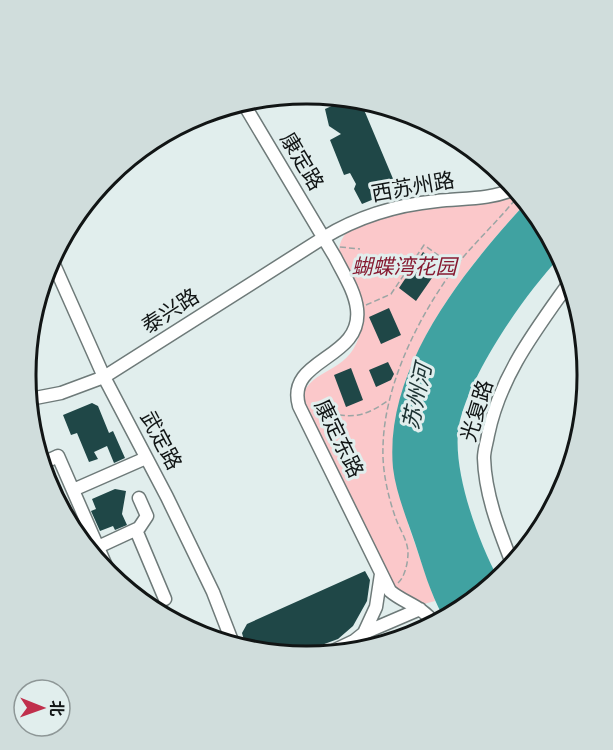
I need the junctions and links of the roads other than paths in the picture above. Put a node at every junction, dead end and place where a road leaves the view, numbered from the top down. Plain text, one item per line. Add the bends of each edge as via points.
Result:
1 (248, 111) edge
2 (505, 191) edge
3 (323, 238) junction
4 (57, 271) edge
5 (564, 290) edge
6 (104, 377) junction
7 (37, 398) edge
8 (146, 458) junction
9 (49, 460) edge
10 (73, 490) junction
11 (139, 498) dead end
12 (85, 530) edge
13 (136, 530) junction
14 (90, 537) edge
15 (98, 547) joint
16 (509, 554) edge
17 (381, 573) junction
18 (165, 599) dead end
19 (420, 609) junction
20 (428, 617) edge
21 (364, 633) junction
22 (229, 634) edge
23 (354, 641) edge

1 - 3 street, 康定路
2 - 3 street, 西苏州路 via 386,210
3 - 6 street, 泰兴路
3 - 17 street, 康定东路 via 348,281 357,321 348,341 302,377 297,397
4 - 6 street, 武定路
5 - 16 street, 光复路 via 526,342 491,418 484,456 487,486
6 - 7 street, 泰兴路
6 - 8 street, 武定路
8 - 10 street
8 - 22 street, 武定路 via 213,592
9 - 10 street via 58,456
10 - 12 street
11 - 13 street via 147,516
13 - 15 street
13 - 18 street
14 - 15 street
17 - 19 street, 康定东路 via 390,591
17 - 21 street via 376,607
19 - 20 street
19 - 21 street
21 - 23 street

